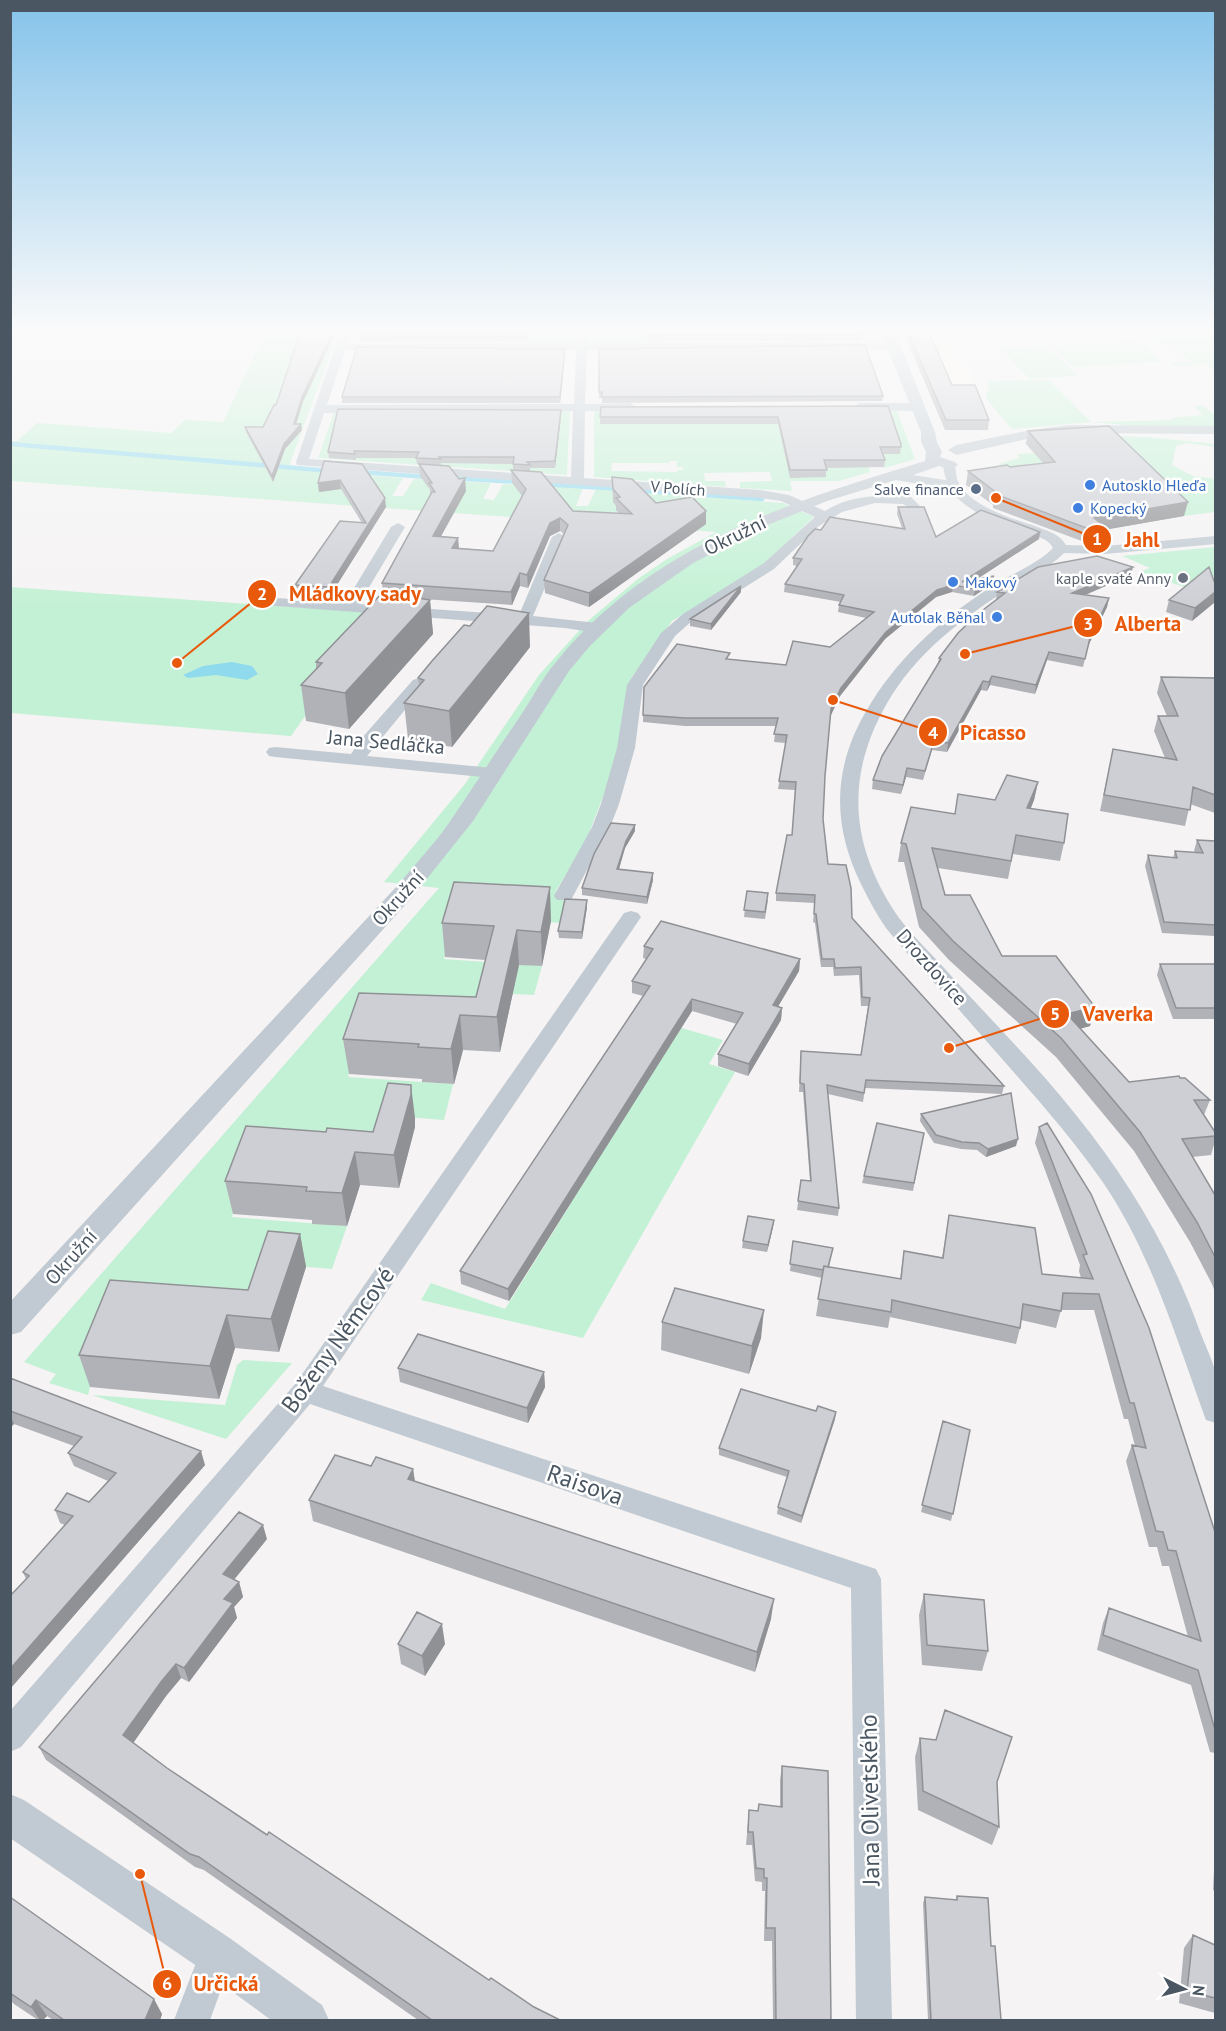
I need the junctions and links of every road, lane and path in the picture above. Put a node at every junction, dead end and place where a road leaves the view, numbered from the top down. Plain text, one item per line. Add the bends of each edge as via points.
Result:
1 (315, 422) edge
2 (580, 422) edge
3 (924, 422) edge
4 (1215, 430) edge
5 (1168, 431) junction
6 (928, 432) junction
7 (1215, 436) edge
8 (1011, 439) junction
9 (953, 449) junction
10 (972, 458) junction
11 (940, 460) junction
12 (890, 477) junction
13 (577, 481) junction
14 (952, 485) junction
15 (800, 505) junction
16 (913, 506) edge
17 (825, 516) junction
18 (398, 527) dead end
19 (559, 537) dead end
20 (1215, 540) edge
21 (1060, 549) junction
22 (263, 601) dead end
23 (350, 607) junction
24 (477, 617) junction
25 (524, 621) junction
26 (597, 628) junction
27 (466, 630) edge
28 (423, 678) edge
29 (275, 752) dead end
30 (356, 760) junction
31 (493, 773) junction
32 (564, 896) dead end
33 (631, 917) dead end
34 (10, 1323) edge
35 (305, 1391) junction
36 (1215, 1412) edge
37 (866, 1579) joint
38 (10, 1736) edge
39 (10, 1814) edge
40 (216, 1954) junction
41 (192, 2020) edge
42 (307, 2020) edge
43 (873, 2020) edge

1 - 13 street, V Polích via 302,462
2 - 13 street
3 - 6 street
4 - 5 street
5 - 7 street
5 - 8 street via 1081,428
6 - 9 street
6 - 11 street via 929,442
8 - 9 street
8 - 10 street
9 - 10 street
9 - 11 street
10 - 11 street via 967,464
11 - 12 street
11 - 14 street
12 - 14 street
12 - 15 street
13 - 15 street, V Polích via 760,494
14 - 21 street via 975,506 1051,537
15 - 17 street, V Polích
15 - 26 street, Okružní via 679,564
16 - 17 street via 900,499 859,501
17 - 32 street via 770,566 678,624 639,677 631,701 626,748 610,804
18 - 23 street
19 - 25 street
20 - 21 street via 1105,550
21 - 36 street, Drozdovice via 937,632 886,689 850,777 851,825 863,867 893,922 1067,1119 1111,1177 1138,1222 1177,1304
22 - 23 street
23 - 24 street
24 - 25 street
24 - 27 street
25 - 26 street
26 - 31 street, Okružní via 557,673
28 - 30 street
29 - 30 street, Jana Sedláčka
30 - 31 street, Jana Sedláčka
31 - 34 street, Okružní via 454,834 406,890
33 - 35 street, Boženy Němcové
35 - 37 street, Raisova
35 - 38 street, Boženy Němcové
37 - 43 street, Jana Olivetského
39 - 40 street
40 - 41 street
40 - 42 street

